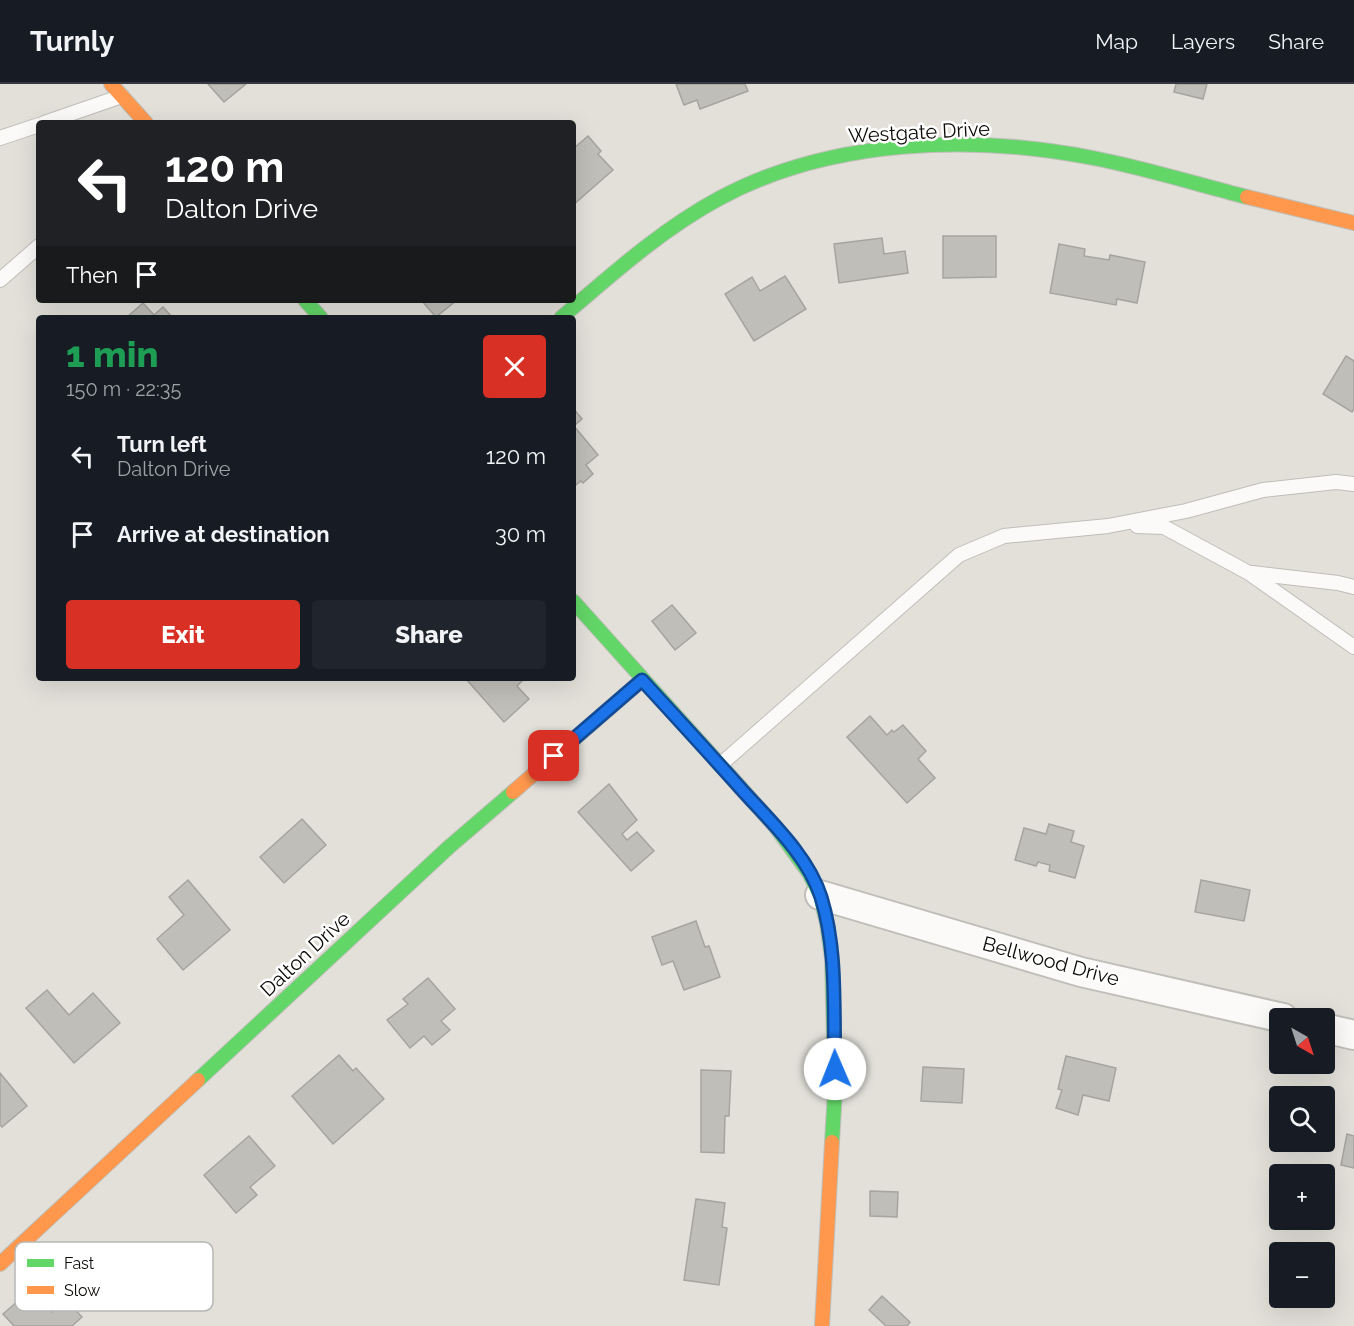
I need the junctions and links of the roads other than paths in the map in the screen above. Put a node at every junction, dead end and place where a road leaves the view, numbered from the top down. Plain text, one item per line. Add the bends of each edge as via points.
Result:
1 (111, 84) edge
2 (122, 96) junction
3 (53, 120) edge
4 (143, 120) edge
5 (36, 126) edge
6 (2, 135) edge
7 (1354, 224) edge
8 (36, 249) edge
9 (0, 280) edge
10 (308, 303) edge
11 (318, 315) edge
12 (565, 315) edge
13 (1354, 484) edge
14 (1108, 526) junction
15 (1250, 573) junction
16 (1354, 587) edge
17 (576, 604) edge
18 (1354, 647) edge
19 (642, 680) junction
20 (720, 765) junction
21 (820, 895) junction
22 (1269, 1015) edge
23 (1335, 1031) edge
24 (1354, 1035) edge
25 (24, 1242) edge
26 (15, 1250) edge
27 (0, 1264) edge
28 (822, 1326) edge

1 - 2 street
2 - 3 lane
2 - 4 street
5 - 6 lane
7 - 12 street, Westgate Drive via 1084,156 1006,147 883,149 830,157 778,172 701,208 660,236
8 - 9 lane
10 - 11 street
13 - 14 lane via 1336,482 1263,490 1186,511
14 - 15 lane via 1164,527
14 - 20 lane via 1004,536 959,555
15 - 16 lane
15 - 18 lane
17 - 19 street
19 - 20 street
19 - 25 street, Dalton Drive via 449,848
20 - 21 street via 796,853
21 - 22 street, Bellwood Drive via 1081,972
21 - 28 street via 832,958 835,1091
23 - 24 street
26 - 27 street, Dalton Drive

